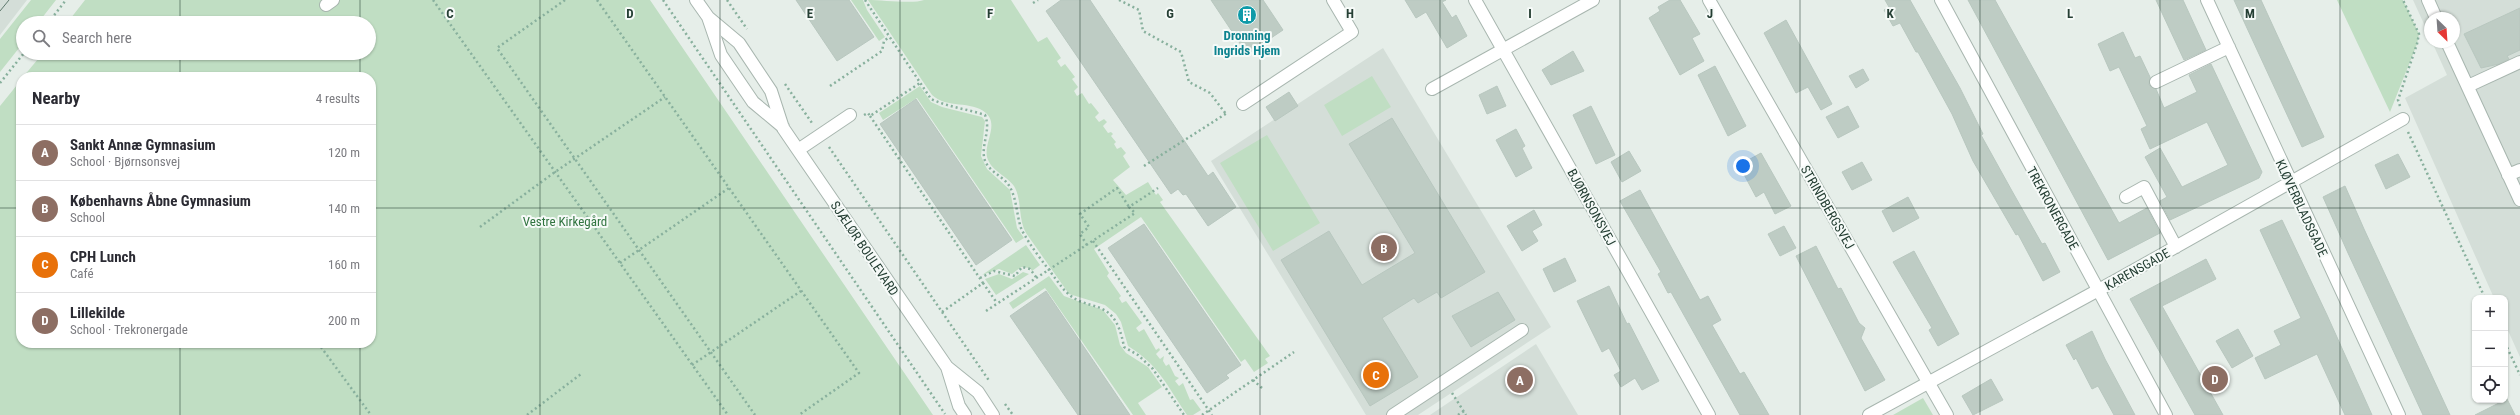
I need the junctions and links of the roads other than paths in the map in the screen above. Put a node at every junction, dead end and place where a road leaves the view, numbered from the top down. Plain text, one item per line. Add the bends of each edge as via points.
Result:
1 (696, 0) edge
2 (1333, 0) edge
3 (1475, 0) edge
4 (1593, 0) edge
5 (1709, 0) edge
6 (1942, 0) edge
7 (2208, 0) edge
8 (2428, 0) edge
9 (2433, 12) edge
10 (708, 17) junction
11 (2229, 47) junction
12 (1503, 48) junction
13 (2450, 48) edge
14 (2520, 62) edge
15 (2156, 82) dead end
16 (2468, 86) junction
17 (1432, 89) dead end
18 (1243, 104) road end
19 (856, 116) road end
20 (2403, 119) road end
21 (783, 128) junction
22 (798, 150) junction
23 (2520, 170) edge
24 (2508, 175) junction
25 (2290, 183) junction
26 (2126, 197) dead end
27 (2520, 200) edge
28 (2176, 247) junction
29 (2098, 290) junction
30 (1522, 330) dead end
31 (947, 367) junction
32 (1928, 382) junction
33 (965, 415) edge
34 (993, 415) edge
35 (1393, 415) edge
36 (1709, 415) edge
37 (1869, 415) edge
38 (1947, 415) edge
39 (2166, 415) edge
40 (2399, 415) edge

1 - 10 street, SJÆLØR BOULEVARD
2 - 18 street via 1352,32
3 - 12 street, BJØRNSONSVEJ
4 - 12 street
5 - 32 street, STRINDBERGSVEJ
6 - 29 street, TREKRONERGADE
7 - 11 street, KLØVERBLADSGADE
8 - 9 street
10 - 21 street, SJÆLØR BOULEVARD via 721,55 753,102
10 - 21 street, SJÆLØR BOULEVARD via 739,43 771,91
11 - 15 street
11 - 25 street, KLØVERBLADSGADE
12 - 17 street
12 - 36 street, BJØRNSONSVEJ
13 - 16 street
14 - 16 street
16 - 24 street
19 - 22 street
20 - 25 street, KARENSGADE
21 - 22 street, SJÆLØR BOULEVARD
22 - 31 street, SJÆLØR BOULEVARD
23 - 24 street
24 - 27 street
25 - 28 street, KARENSGADE
25 - 40 street, KLØVERBLADSGADE
26 - 28 street via 2144,187
28 - 29 street, KARENSGADE
29 - 32 street, KARENSGADE
29 - 39 street, TREKRONERGADE
30 - 35 street
31 - 33 street, SJÆLØR BOULEVARD via 959,406
31 - 34 street, SJÆLØR BOULEVARD via 978,392
32 - 37 street, KARENSGADE
32 - 38 street, STRINDBERGSVEJ

